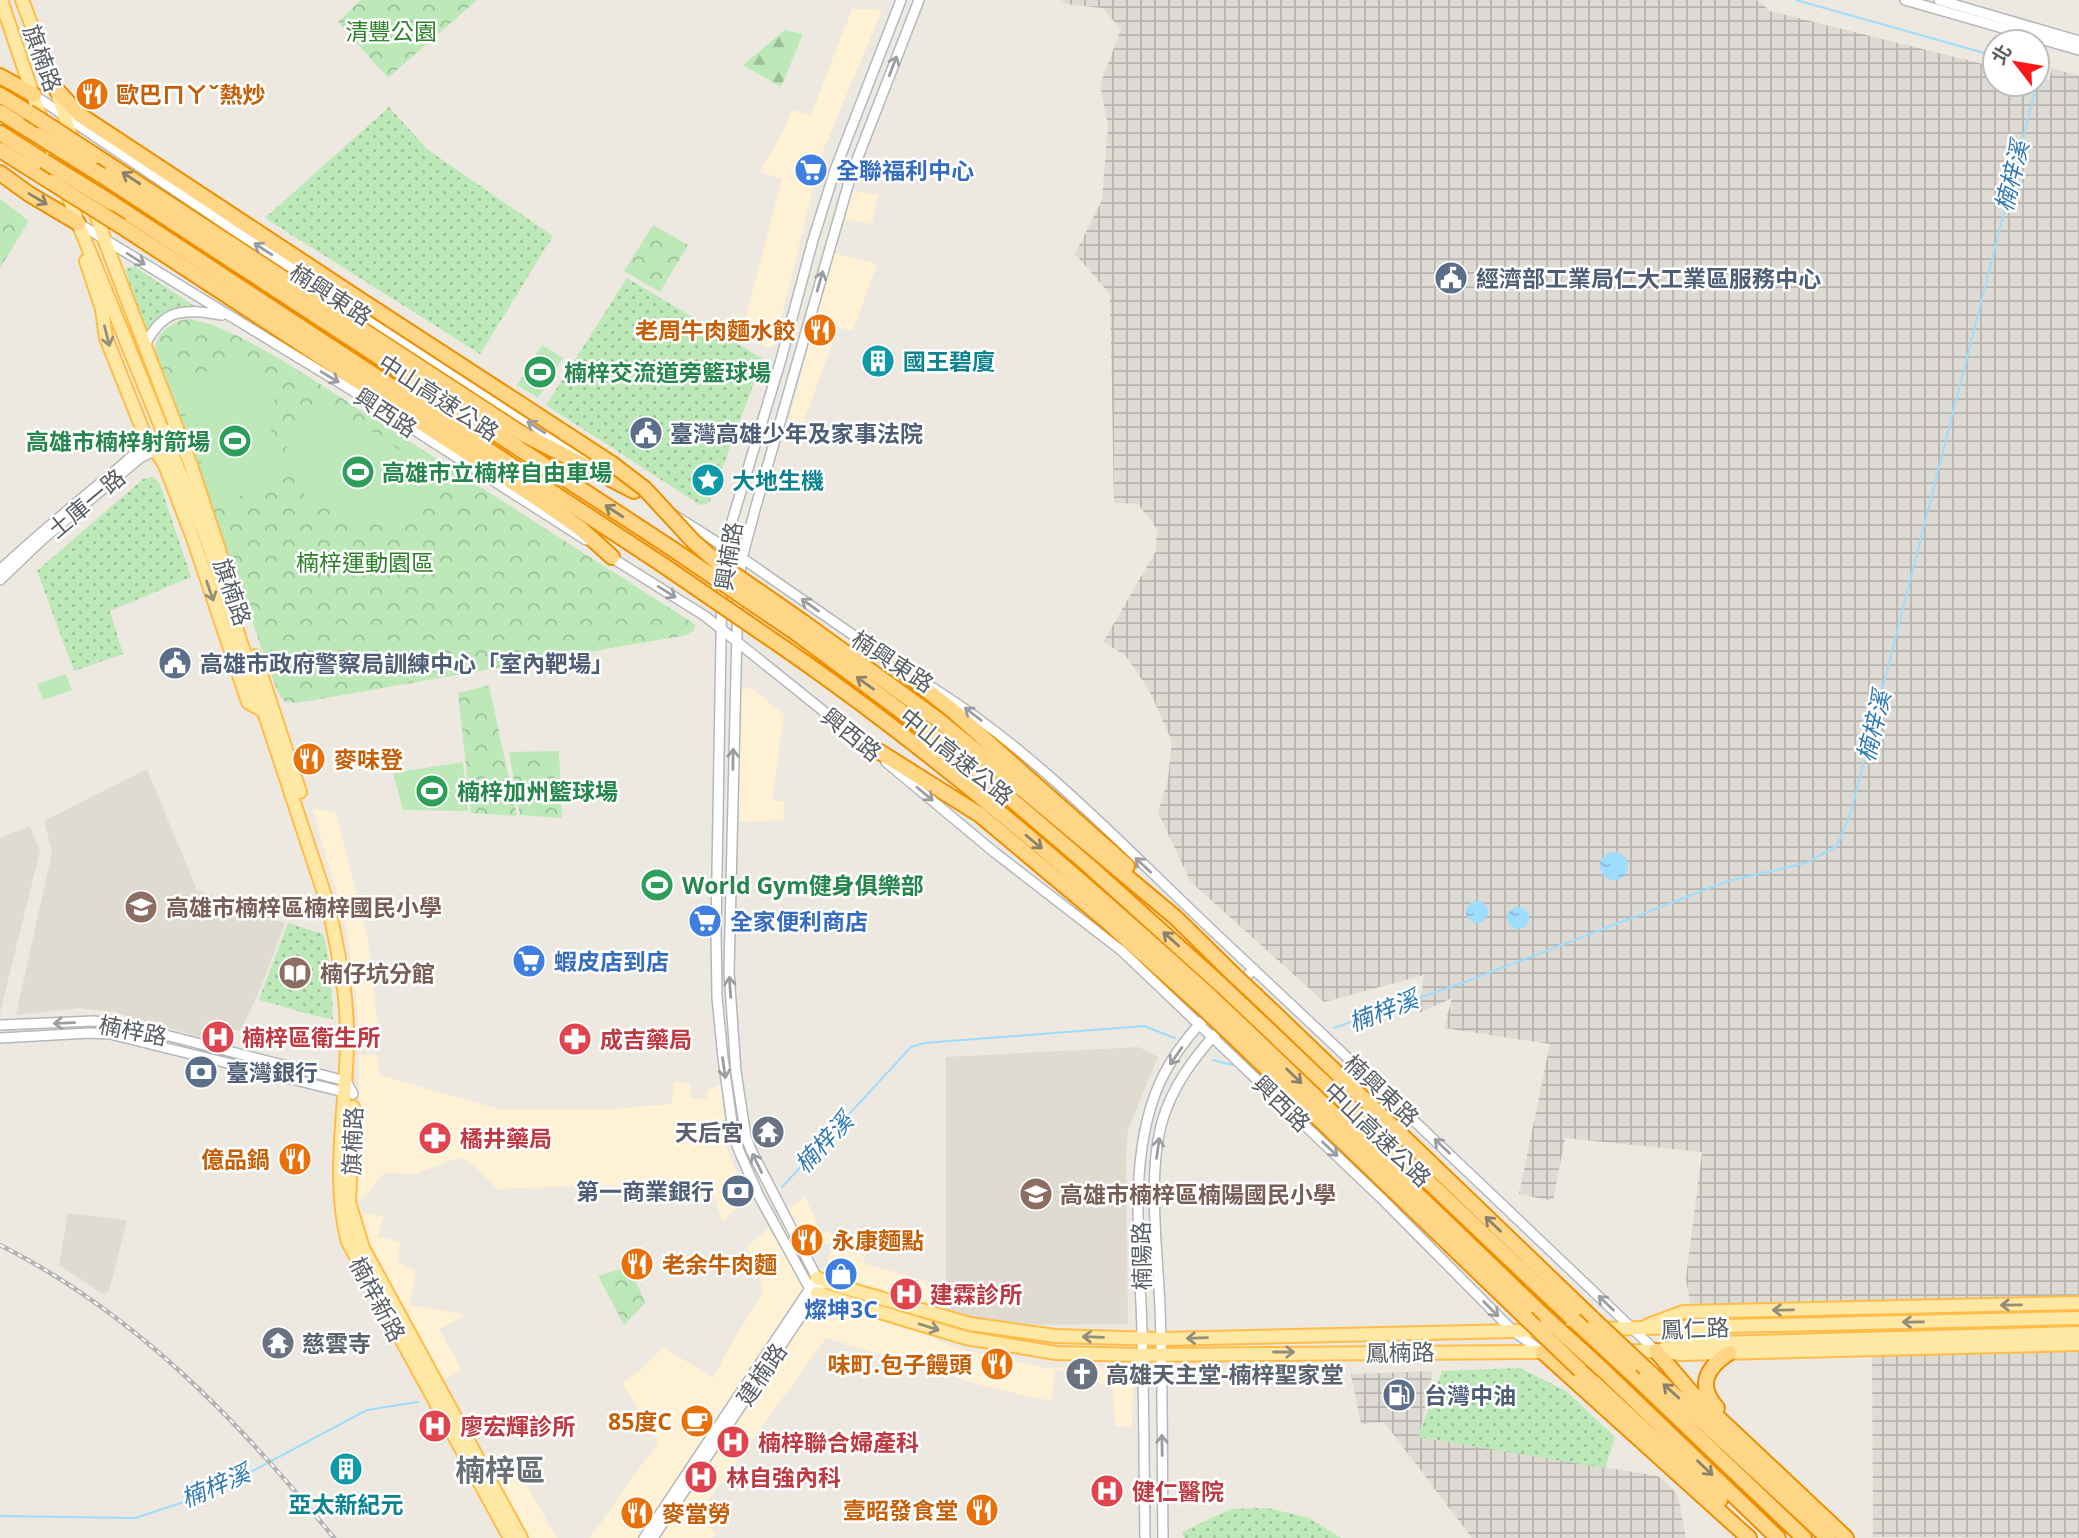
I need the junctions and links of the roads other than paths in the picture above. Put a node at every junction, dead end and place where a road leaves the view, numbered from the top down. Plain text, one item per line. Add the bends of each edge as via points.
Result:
1 (1, 0) edge
2 (22, 0) edge
3 (901, 0) edge
4 (919, 0) edge
5 (1905, 0) edge
6 (1940, 0) edge
7 (2079, 41) edge
8 (2079, 50) edge
9 (0, 76) edge
10 (56, 89) junction
11 (0, 94) edge
12 (34, 95) junction
13 (0, 112) edge
14 (63, 114) junction
15 (0, 133) edge
16 (0, 150) edge
17 (0, 173) edge
18 (78, 223) junction
19 (104, 239) junction
20 (230, 251) junction
21 (185, 260) junction
22 (214, 278) junction
23 (228, 316) junction
24 (145, 345) junction
25 (172, 434) junction
26 (152, 446) junction
27 (634, 491) junction
28 (725, 547) junction
29 (612, 557) junction
30 (742, 558) junction
31 (0, 570) edge
32 (0, 580) edge
33 (799, 627) junction
34 (719, 629) junction
35 (735, 641) junction
36 (886, 658) junction
37 (265, 712) junction
38 (853, 735) junction
39 (1176, 918) junction
40 (1254, 969) junction
41 (1264, 979) junction
42 (1205, 1001) junction
43 (1200, 1024) junction
44 (0, 1025) edge
45 (1213, 1036) junction
46 (0, 1038) edge
47 (1235, 1039) junction
48 (348, 1089) junction
49 (344, 1200) joint
50 (817, 1285) junction
51 (2079, 1303) edge
52 (2079, 1318) edge
53 (1634, 1329) junction
54 (1513, 1331) junction
55 (2079, 1333) edge
56 (1142, 1339) junction
57 (1161, 1339) junction
58 (2079, 1344) edge
59 (1656, 1351) junction
60 (1543, 1352) junction
61 (1728, 1353) junction
62 (1161, 1354) junction
63 (1142, 1355) junction
64 (445, 1409) junction
65 (1766, 1465) junction
66 (510, 1538) edge
67 (521, 1538) edge
68 (644, 1538) edge
69 (653, 1538) edge
70 (1145, 1538) edge
71 (1163, 1538) edge
72 (1749, 1538) edge
73 (1762, 1538) edge
74 (1778, 1538) edge
75 (1804, 1538) edge
76 (1828, 1538) edge
77 (1846, 1538) edge

1 - 12 main road, 旗楠路
2 - 10 main road, 旗楠路
3 - 28 street, 興楠路 via 835,170
30 -> 4 street, 興楠路 via 851,175
5 - 8 street
6 - 7 street
9 - 12 highway
10 - 14 main road, 旗楠路
10 - 33 highway, bridge via 80,115 620,469 693,541
20 -> 11 highway, bridge via 206,226
12 - 14 street, 楠興東路
12 - 18 main road, 旗楠路
13 - 20 highway, 中山高速公路, bridge via 197,238
14 - 19 main road, 旗楠路
27 -> 14 street, 楠興東路
15 - 21 highway, 中山高速公路, bridge via 112,202
16 - 21 highway, bridge
17 -> 18 highway
18 - 19 street, 興西路
18 - 25 main road, 旗楠路
18 -> 26 main road, 旗楠路 via 106,338
19 -> 23 street, 興西路
19 - 24 main road, 旗楠路
20 - 27 highway via 521,433
33 -> 20 highway, 中山高速公路, bridge via 671,548
21 - 22 highway, 中山高速公路
22 - 29 highway via 580,528
22 -> 42 highway, 中山高速公路, bridge via 660,563 860,701 1124,919
23 - 24 street via 196,311 172,314 162,319
23 -> 29 street, 興西路
24 - 25 main road, 旗楠路
25 - 26 street, 土庫一路
25 - 37 main road, 旗楠路
25 - 48 main road, 旗楠路 via 195,475 337,906 352,985
26 - 31 street, 土庫一路 via 38,533
26 - 32 street, 土庫一路
26 -> 37 main road, 旗楠路 via 165,465 194,541 248,702
27 - 28 street, 楠興東路
28 - 30 street, 楠興東路
28 - 34 street, 興楠路
29 -> 34 street, 興西路
30 - 35 street, 興楠路
36 -> 30 street, 楠興東路
33 - 39 highway via 950,729
75 -> 33 highway, 中山高速公路, bridge via 1222,985 956,752
34 - 35 street, 興西路
34 -> 50 street, 興楠路 via 717,986 734,1137 770,1216
35 - 38 street, 興西路
50 -> 35 street, 興楠路 via 746,1137 736,1072 729,972
36 - 39 highway via 1112,851
40 -> 36 street, 楠興東路 via 1036,765 969,710
37 - 48 main road, 旗楠路 via 325,895 343,967
38 - 42 highway via 979,815
38 -> 43 street, 興西路 via 1122,951
76 -> 39 highway, bridge
40 - 41 street, 楠興東路
40 - 43 street, 楠陽路
41 - 45 street, 楠陽路
53 -> 41 street, 楠興東路
42 - 47 highway, 中山高速公路, bridge
43 - 45 street, 興西路
43 -> 56 street, 楠陽路 via 1164,1074 1145,1133 1140,1209
48 -> 44 street, 楠梓路 via 130,1026 94,1021
45 - 47 street, 興西路
57 -> 45 street, 楠陽路 via 1157,1150 1175,1088
46 - 48 street, 楠梓路 via 110,1034
47 -> 54 street, 興西路 via 1245,1067
47 - 73 highway, bridge
47 -> 74 highway, 中山高速公路, bridge via 1375,1154
48 - 49 main road, 旗楠路
49 - 64 main road, 楠梓新路 via 368,1259
56 -> 50 main road, 鳳楠路 via 1055,1336 970,1324
50 -> 63 main road, 鳳楠路 via 966,1338 1056,1353
50 - 68 street, 建楠路
50 - 69 street, 建楠路
51 -> 53 main road, 鳳仁路 via 1683,1312
52 -> 53 main road, 鳳仁路
53 - 54 main road, 鳳楠路
53 - 59 street, 楠興東路
54 -> 57 main road, 鳳楠路
54 - 60 street, 興西路
55 - 59 main road, 鳳仁路 via 1682,1344
56 - 57 main road, 鳳楠路
56 - 63 street, 楠陽路
57 - 62 street, 楠陽路
58 - 61 main road, 鳳仁路
59 - 60 main road, 鳳楠路
59 - 61 main road, 鳳仁路
59 - 65 highway
62 -> 60 main road, 鳳楠路
60 - 72 highway
61 - 65 highway via 1709,1373 1709,1399
62 - 63 main road, 鳳楠路
71 -> 62 street, 楠陽路
63 - 70 street, 楠陽路
64 - 66 main road
64 - 67 main road
65 - 77 highway

